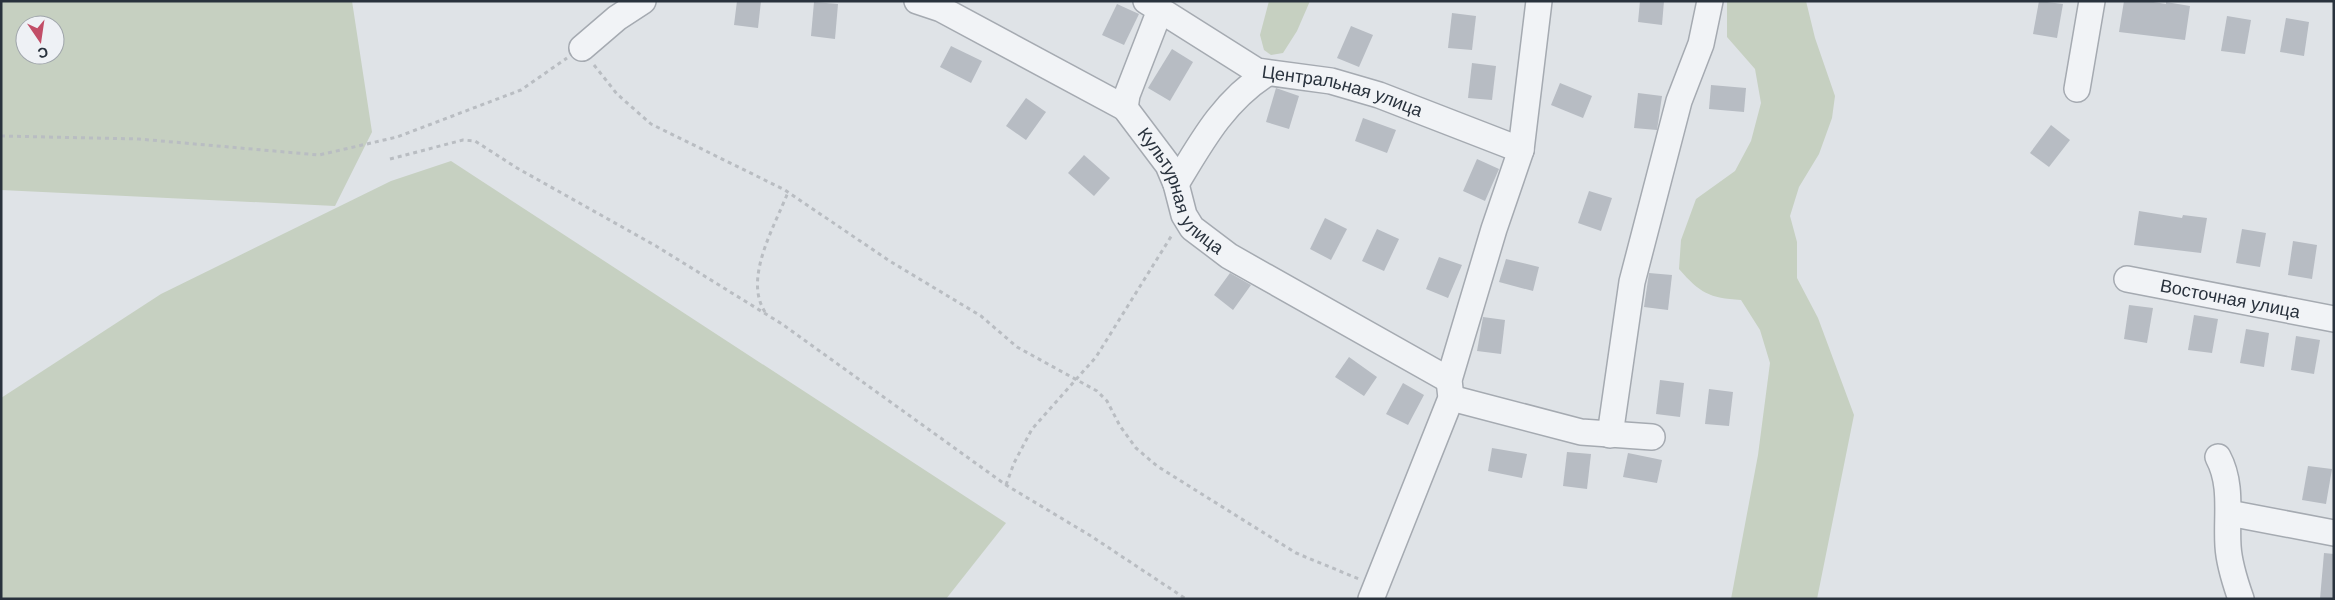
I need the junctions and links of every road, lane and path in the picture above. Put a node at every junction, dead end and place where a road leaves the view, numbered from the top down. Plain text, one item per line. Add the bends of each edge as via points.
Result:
1 (643, 1) edge
2 (916, 1) edge
3 (1539, 1) edge
4 (1710, 1) edge
5 (2092, 1) edge
6 (1152, 6) edge
7 (582, 48) junction
8 (1266, 74) junction
9 (2077, 89) dead end
10 (1125, 108) junction
11 (1, 136) edge
12 (1521, 150) junction
13 (390, 159) dead end
14 (1176, 184) junction
15 (788, 192) junction
16 (1184, 215) junction
17 (2127, 279) dead end
18 (767, 314) junction
19 (2334, 319) edge
20 (1076, 381) junction
21 (1450, 389) junction
22 (1610, 435) junction
23 (1652, 437) dead end
24 (2218, 457) dead end
25 (1006, 485) junction
26 (2229, 513) junction
27 (2334, 533) edge
28 (1374, 593) edge
29 (1186, 599) edge
30 (2241, 599) edge

1 - 7 street
2 - 10 street, Культурная улица via 941,9
3 - 12 street
4 - 22 street via 1701,44 1679,101 1632,282
5 - 9 street
6 - 8 street, Центральная улица
6 - 10 street
7 - 11 path via 521,90 397,138 319,155 139,140
7 - 15 path via 617,94 651,124
8 - 12 street, Центральная улица via 1330,81 1379,95
8 - 14 street via 1248,85 1218,116
10 - 14 street, Культурная улица via 1168,165
12 - 21 street via 1494,229
13 - 18 path via 463,140 475,141
14 - 16 street, Культурная улица
15 - 18 path via 760,259 758,301
15 - 20 path via 896,265 981,316 1017,347
16 - 20 path via 1096,356
16 - 21 street, Культурная улица via 1192,228 1229,256
17 - 19 street, Восточная улица
18 - 25 path
20 - 25 path via 1032,429
20 - 28 path via 1097,391 1107,401 1136,448 1157,466 1296,553
21 - 22 street, Культурная улица via 1581,432
21 - 28 street
22 - 23 street, Культурная улица
24 - 26 street via 2225,470
25 - 29 path
26 - 27 street
26 - 30 street via 2228,546

